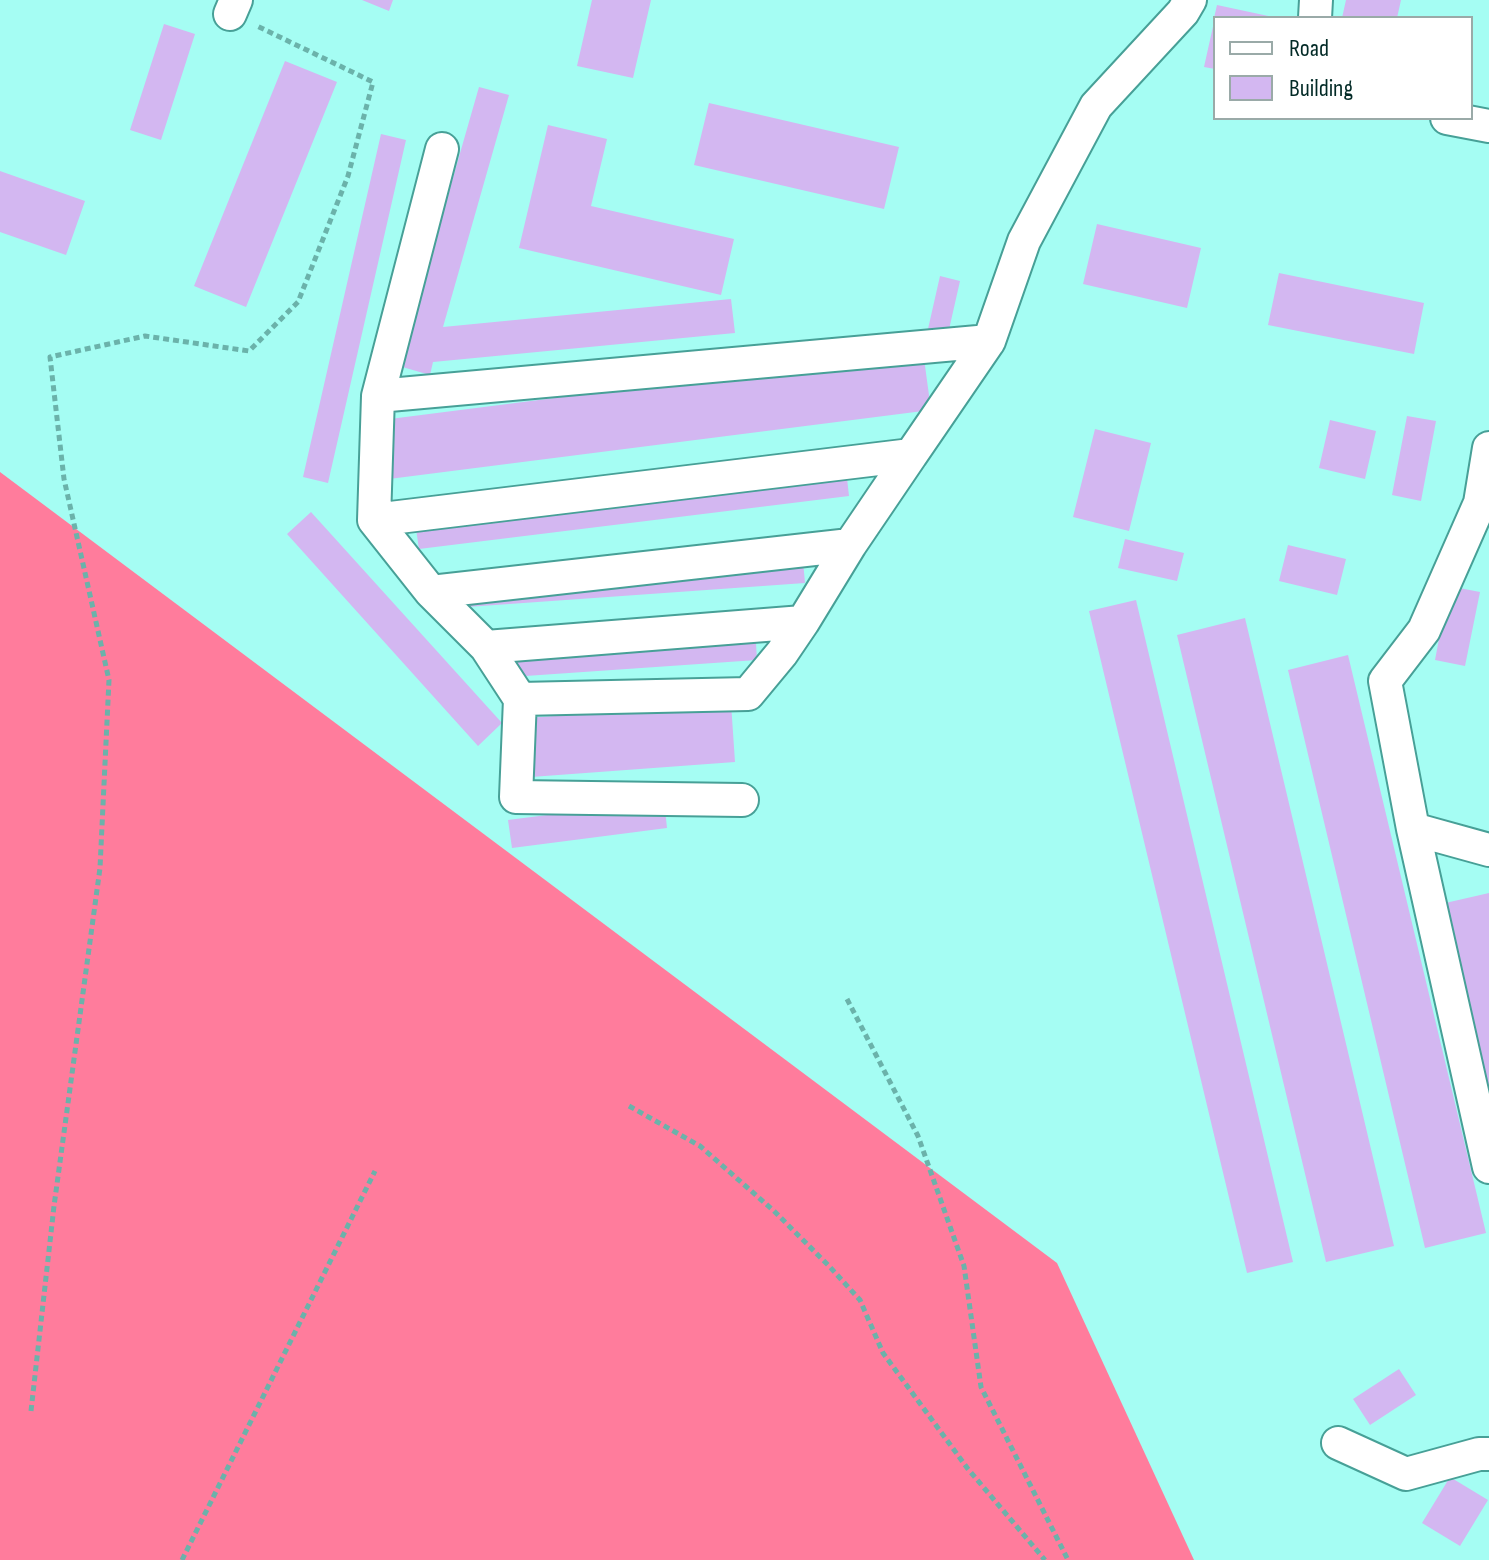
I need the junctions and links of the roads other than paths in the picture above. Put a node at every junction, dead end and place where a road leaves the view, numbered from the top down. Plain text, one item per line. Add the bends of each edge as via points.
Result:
1 (1190, 0) edge
2 (1458, 120) edge
3 (1489, 126) edge
4 (442, 149) dead end
5 (989, 341) junction
6 (378, 396) junction
7 (1489, 448) edge
8 (911, 455) junction
9 (374, 520) junction
10 (850, 545) junction
11 (431, 592) junction
12 (803, 622) junction
13 (486, 647) junction
14 (520, 699) junction
15 (742, 800) dead end
16 (1413, 829) junction
17 (1489, 850) edge
18 (1489, 1167) edge
19 (1338, 1443) dead end
20 (1489, 1454) edge

1 - 5 street via 1096,106 1024,241
2 - 3 street
4 - 6 street
5 - 6 street
5 - 8 street
6 - 9 street
7 - 16 street via 1480,503 1424,630 1385,681
8 - 9 street
8 - 10 street
9 - 11 street
10 - 11 street
10 - 12 street
11 - 13 street
12 - 13 street
12 - 14 street via 748,694
13 - 14 street
14 - 15 street via 516,797
16 - 17 street
16 - 18 street
19 - 20 street via 1406,1474

